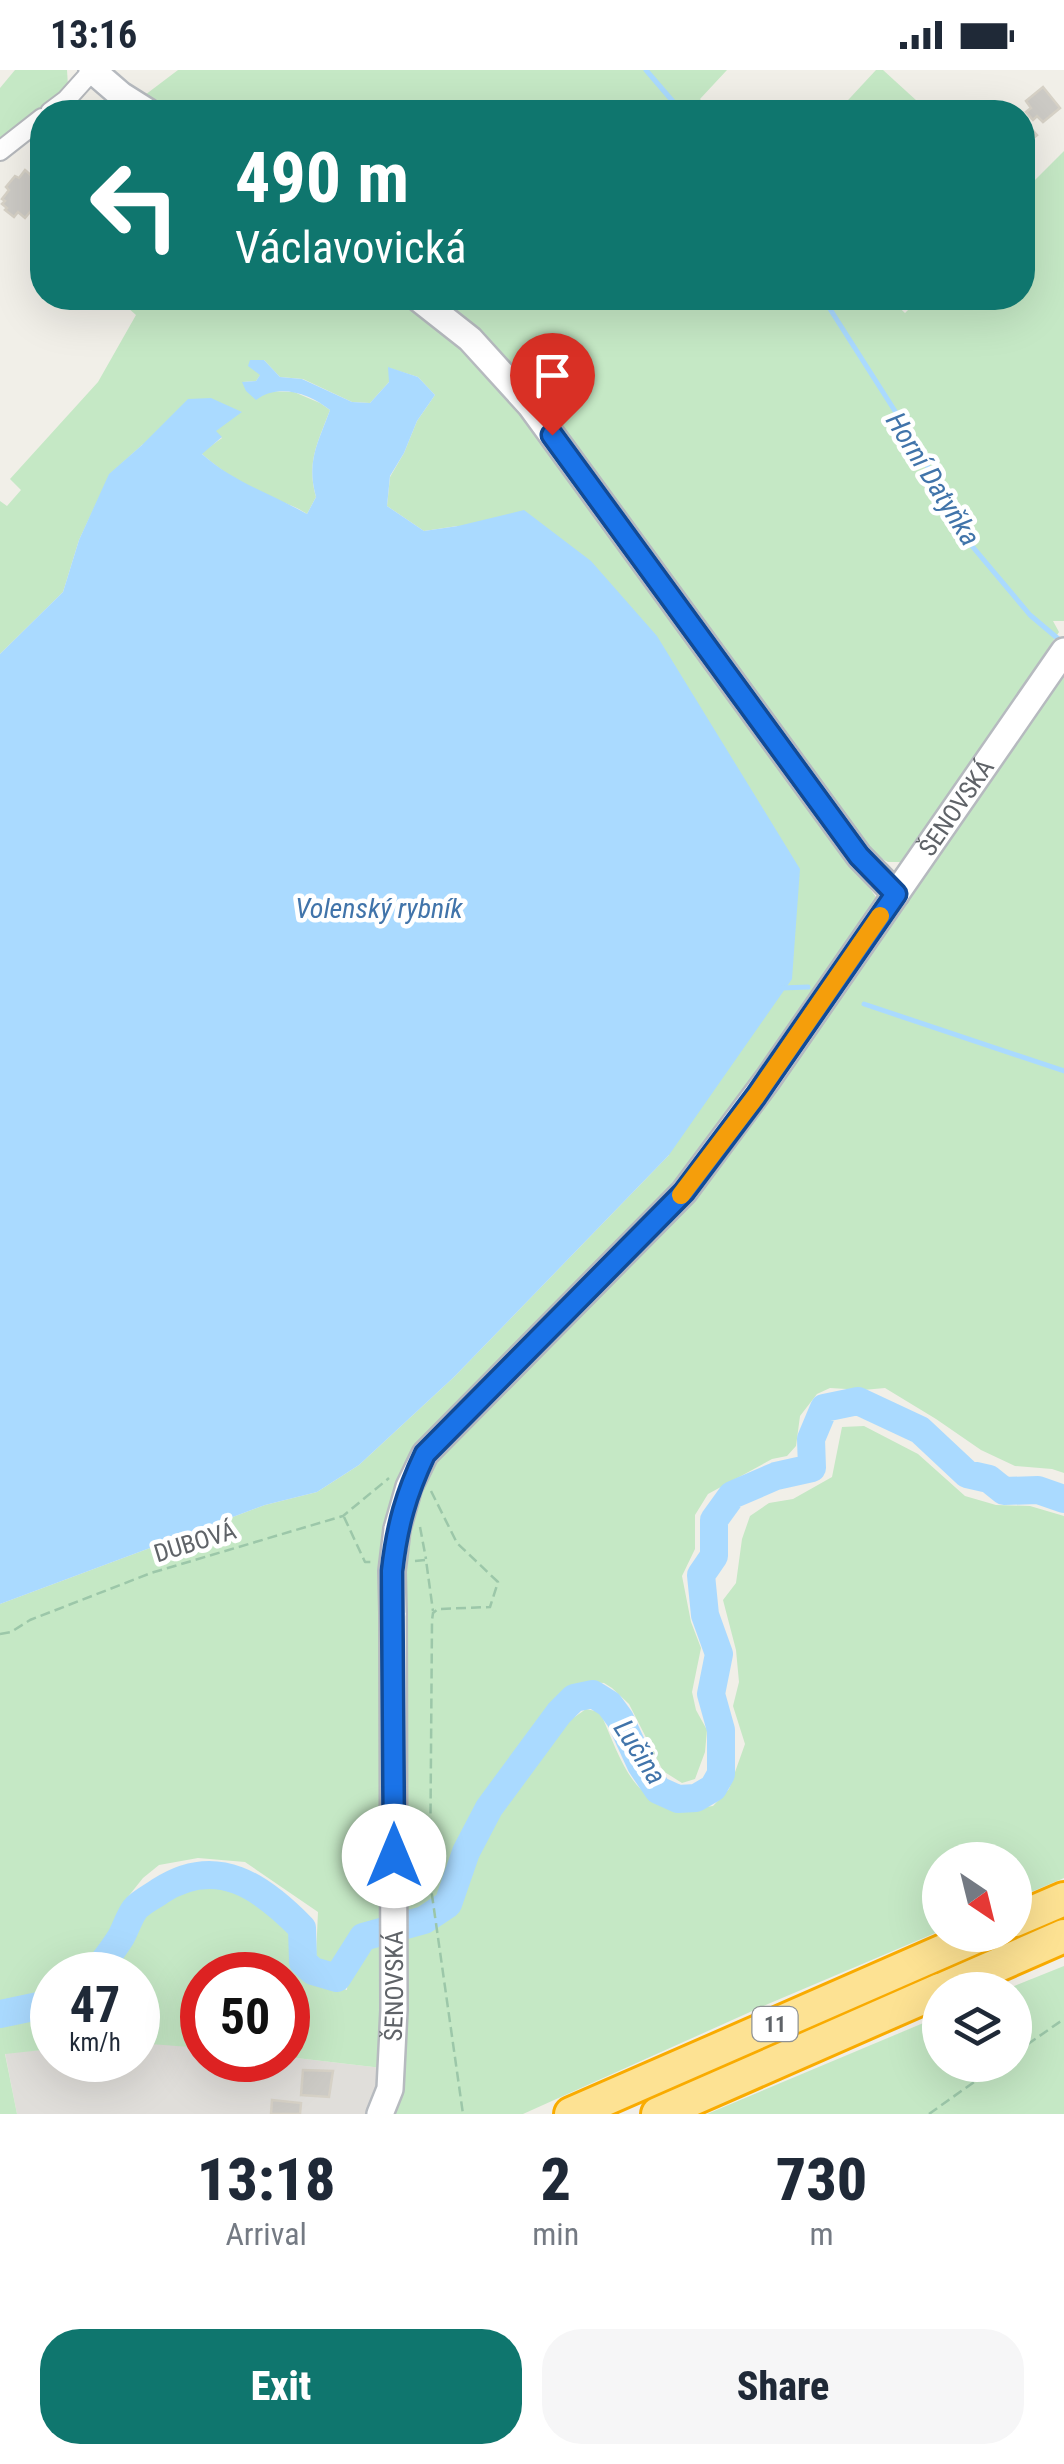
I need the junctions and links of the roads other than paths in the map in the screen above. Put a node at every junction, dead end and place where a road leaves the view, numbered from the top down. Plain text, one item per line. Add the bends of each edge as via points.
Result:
1 (92, 70) edge
2 (66, 100) edge
3 (130, 100) edge
4 (30, 127) edge
5 (0, 150) edge
6 (434, 310) edge
7 (1059, 658) edge
8 (896, 894) junction
9 (1064, 1899) edge
10 (1032, 1913) edge
11 (1064, 1936) edge
12 (941, 1952) edge
13 (981, 1972) edge
14 (922, 1998) edge
15 (380, 2114) edge
16 (571, 2114) edge
17 (658, 2114) edge

1 - 2 street
1 - 3 main road
4 - 5 street
6 - 8 main road via 470,338 530,405 859,856
7 - 8 main road, ŠENOVSKÁ
8 - 15 main road, ŠENOVSKÁ, bridge via 684,1192 425,1454 409,1487 392,1571 394,2010 390,2089
9 - 10 highway
11 - 13 highway, 11
12 - 16 highway, 11
14 - 17 highway, 11

